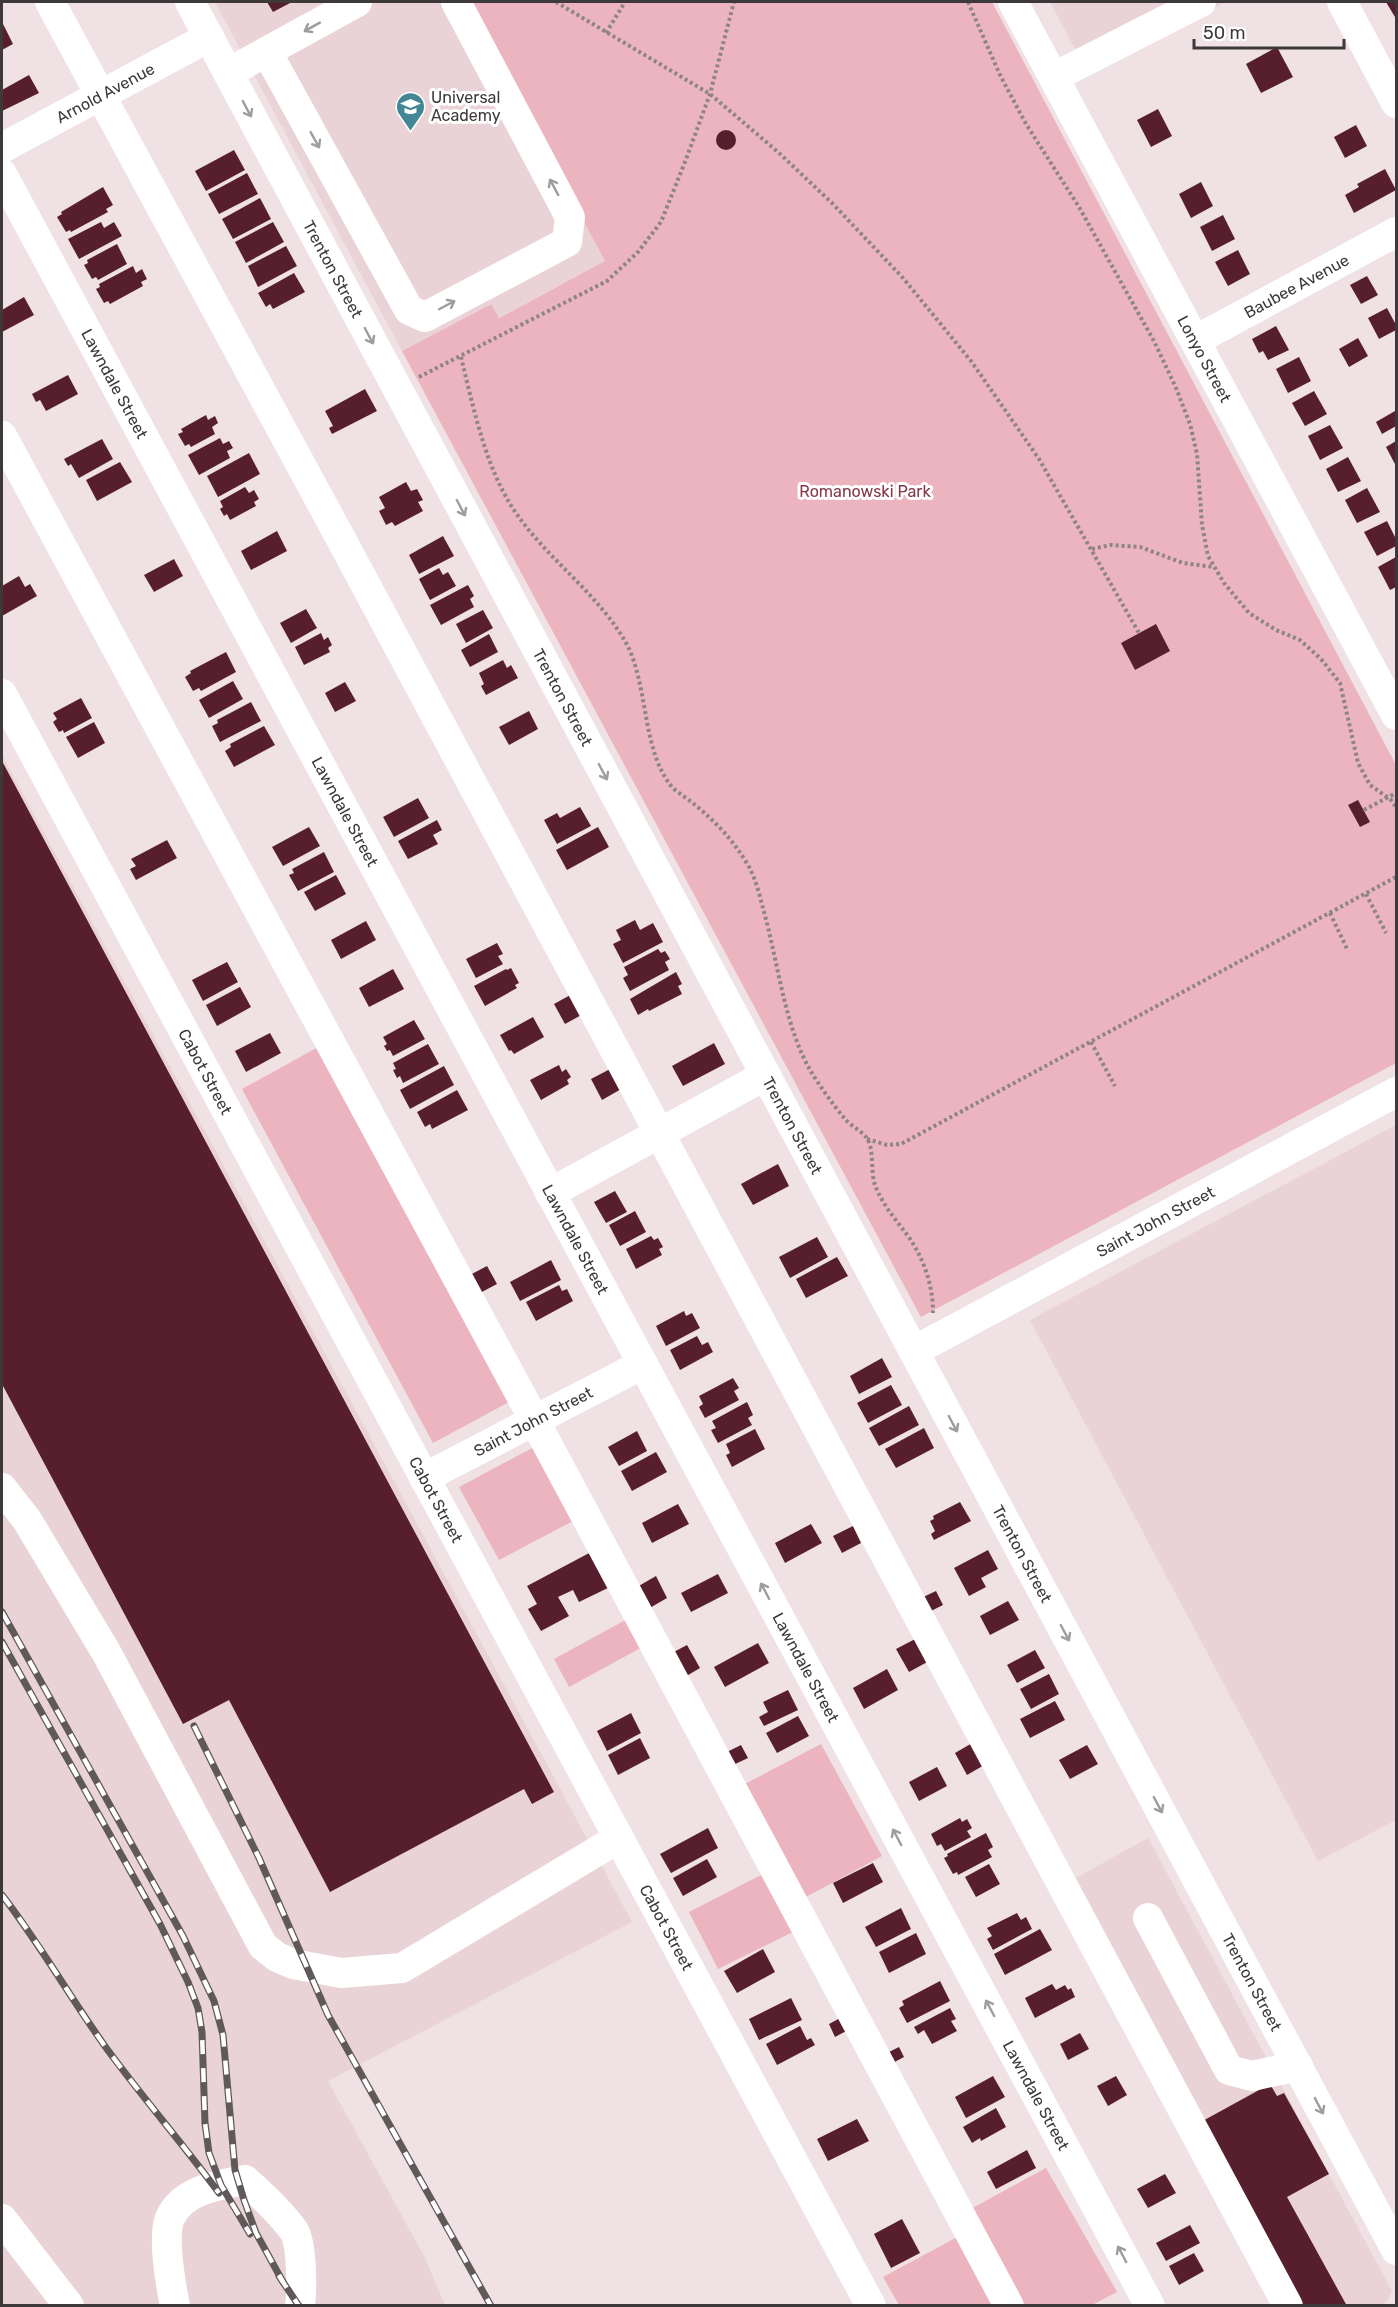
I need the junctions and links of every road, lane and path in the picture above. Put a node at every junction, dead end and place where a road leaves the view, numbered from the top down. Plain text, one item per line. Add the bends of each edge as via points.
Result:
1 (50, 2) edge
2 (190, 2) edge
3 (357, 2) edge
4 (456, 2) edge
5 (558, 2) edge
6 (625, 2) edge
7 (734, 2) edge
8 (968, 2) edge
9 (1013, 2) edge
10 (1201, 2) edge
11 (1342, 2) edge
12 (606, 33) junction
13 (208, 37) junction
14 (267, 52) junction
15 (228, 73) junction
16 (1054, 77) junction
17 (710, 94) junction
18 (100, 95) junction
19 (1396, 103) edge
20 (2, 148) edge
21 (2, 174) edge
22 (1396, 232) edge
23 (393, 282) junction
24 (353, 306) junction
25 (1196, 340) junction
26 (461, 357) junction
27 (397, 388) junction
28 (2, 436) edge
29 (1092, 549) junction
30 (1214, 567) junction
31 (1139, 633) dead end
32 (2, 694) edge
33 (1396, 715) edge
34 (1396, 793) edge
35 (1388, 797) junction
36 (1396, 807) edge
37 (1364, 810) dead end
38 (1396, 877) edge
39 (1366, 894) junction
40 (1330, 913) junction
41 (1386, 933) dead end
42 (1348, 951) dead end
43 (1091, 1042) junction
44 (766, 1075) junction
45 (1115, 1086) dead end
46 (1396, 1092) edge
47 (659, 1134) junction
48 (867, 1139) junction
49 (550, 1193) junction
50 (933, 1313) dead end
51 (914, 1351) junction
52 (643, 1364) junction
53 (535, 1421) junction
54 (424, 1478) junction
55 (2, 1488) edge
56 (619, 1838) junction
57 (1148, 1918) dead end
58 (1298, 2066) junction
59 (2, 2219) edge
60 (1396, 2250) edge
61 (69, 2306) edge
62 (175, 2306) edge
63 (300, 2306) edge
64 (871, 2306) edge
65 (1009, 2306) edge
66 (1150, 2306) edge
67 (1288, 2306) edge

1 - 18 street
2 - 13 street, Trenton Street
3 -> 14 street
23 -> 4 street via 409,310 425,317 567,242 570,217
5 - 12 path
6 - 12 path
7 - 17 path
8 - 30 path via 1026,124 1090,226 1176,388 1197,454 1202,525
9 - 16 street, Lonyo Street
10 - 16 street
11 - 19 street
12 - 17 path
13 - 15 street, Trenton Street
13 - 18 street, Arnold Avenue
14 - 15 street
14 -> 23 street
15 -> 24 street, Trenton Street
16 - 25 street, Lonyo Street
17 - 26 path via 661,222 638,252 607,281
17 - 29 path via 802,174 903,278 971,362 1025,439
18 - 20 street, Arnold Avenue
18 - 47 street
21 - 49 street, Lawndale Street
22 - 25 street, Baubee Avenue
23 - 24 street
24 -> 27 street, Trenton Street
25 - 33 street, Lonyo Street
26 - 27 path
26 - 48 path via 498,482 534,537 599,604 626,644 660,767 673,787 726,832 749,868 776,955 785,1000 810,1070 845,1120
27 -> 44 street, Trenton Street
28 - 53 street
29 - 30 path via 1111,545 1140,548 1183,563
29 - 31 path
30 - 35 path via 1249,613 1300,640 1340,683 1358,763 1370,784
32 - 54 street, Cabot Street
34 - 35 path
35 - 36 path
35 - 37 path
38 - 39 path
39 - 40 path
39 - 41 path
40 - 42 path
40 - 43 path
43 - 45 path
43 - 48 path via 901,1144 887,1145
44 - 47 street
44 - 51 street, Trenton Street
46 - 51 street, Saint John Street
47 - 49 street
47 - 67 street
48 - 50 path via 875,1184 890,1214 922,1260 933,1296
49 - 52 street, Lawndale Street
51 -> 58 street, Trenton Street
52 - 53 street, Saint John Street
66 -> 52 street, Lawndale Street
53 - 54 street, Saint John Street
53 - 65 street
54 - 56 street, Cabot Street
55 - 56 street via 27,1520 106,1652 263,1946 277,1957 341,1973 402,1968
56 - 64 street, Cabot Street
57 - 58 street via 1229,2070 1252,2076
58 -> 60 street, Trenton Street
59 - 61 street
62 - 63 street via 167,2250 169,2219 184,2201 206,2188 245,2180 295,2233 303,2285

